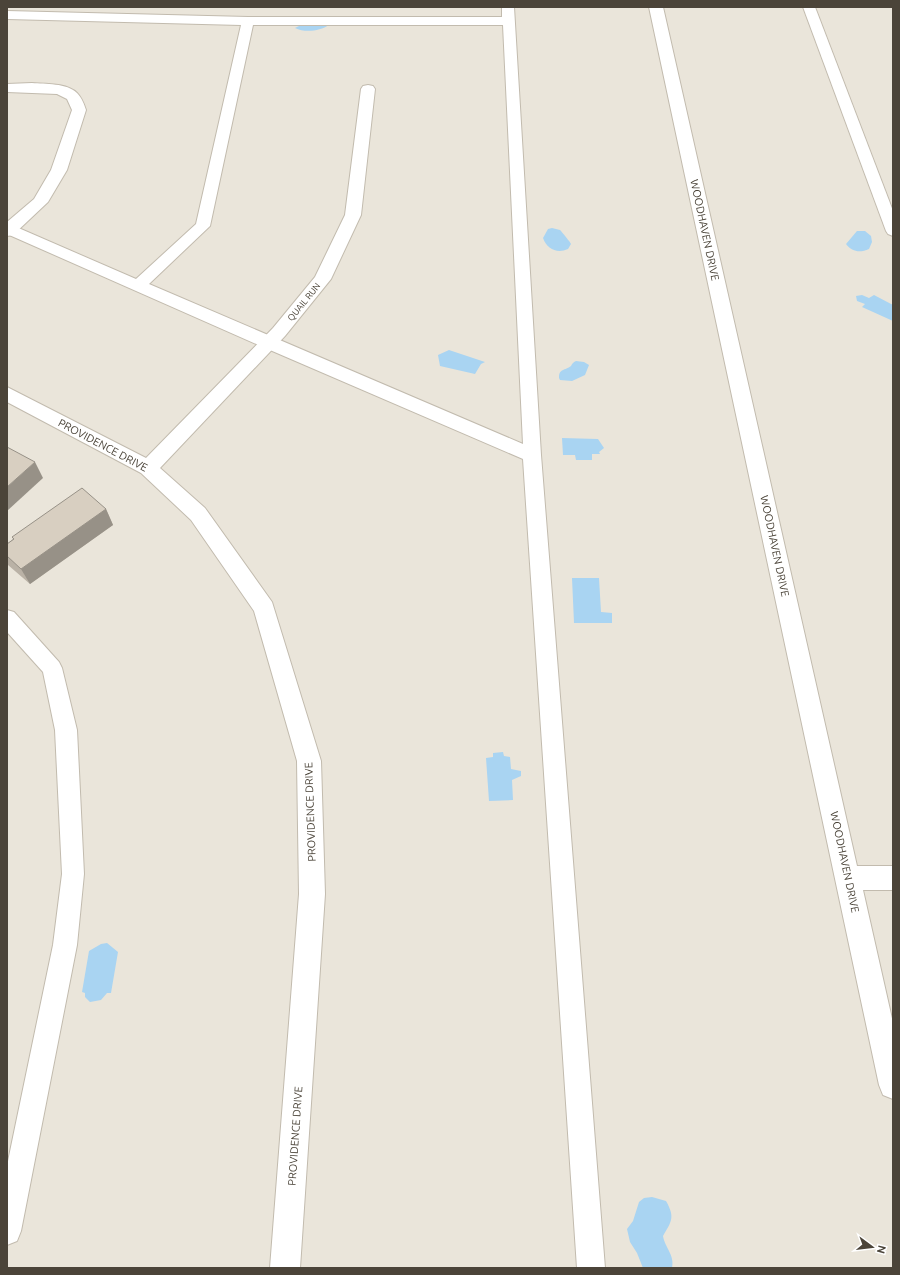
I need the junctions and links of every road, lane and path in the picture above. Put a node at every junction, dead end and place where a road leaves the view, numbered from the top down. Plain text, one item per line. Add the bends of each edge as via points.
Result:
1 (656, 7) edge
2 (809, 7) edge
3 (7, 14) edge
4 (508, 14) edge
5 (248, 21) junction
6 (7, 88) edge
7 (368, 89) dead end
8 (8, 229) edge
9 (893, 231) edge
10 (138, 286) junction
11 (269, 343) junction
12 (7, 394) edge
13 (532, 455) junction
14 (148, 468) junction
15 (7, 618) edge
16 (848, 878) junction
17 (893, 878) edge
18 (893, 1085) edge
19 (7, 1231) edge
20 (285, 1268) edge
21 (591, 1268) edge

1 - 16 street, WOODHAVEN DRIVE
2 - 9 lane
3 - 5 lane
4 - 5 lane
4 - 13 lane
5 - 10 lane via 203,226
6 - 8 street via 42,88 65,92 72,97 79,110 59,170 40,202
7 - 11 street, QUAIL RUN via 353,215 322,279
8 - 10 lane
10 - 11 lane
11 - 13 lane
11 - 14 street, QUAIL RUN
12 - 14 street, PROVIDENCE DRIVE
13 - 21 lane
14 - 20 street, PROVIDENCE DRIVE via 198,514 264,608 309,761 312,894
15 - 19 lane via 52,668 66,730 73,874 65,945
16 - 17 street
16 - 18 street, WOODHAVEN DRIVE

